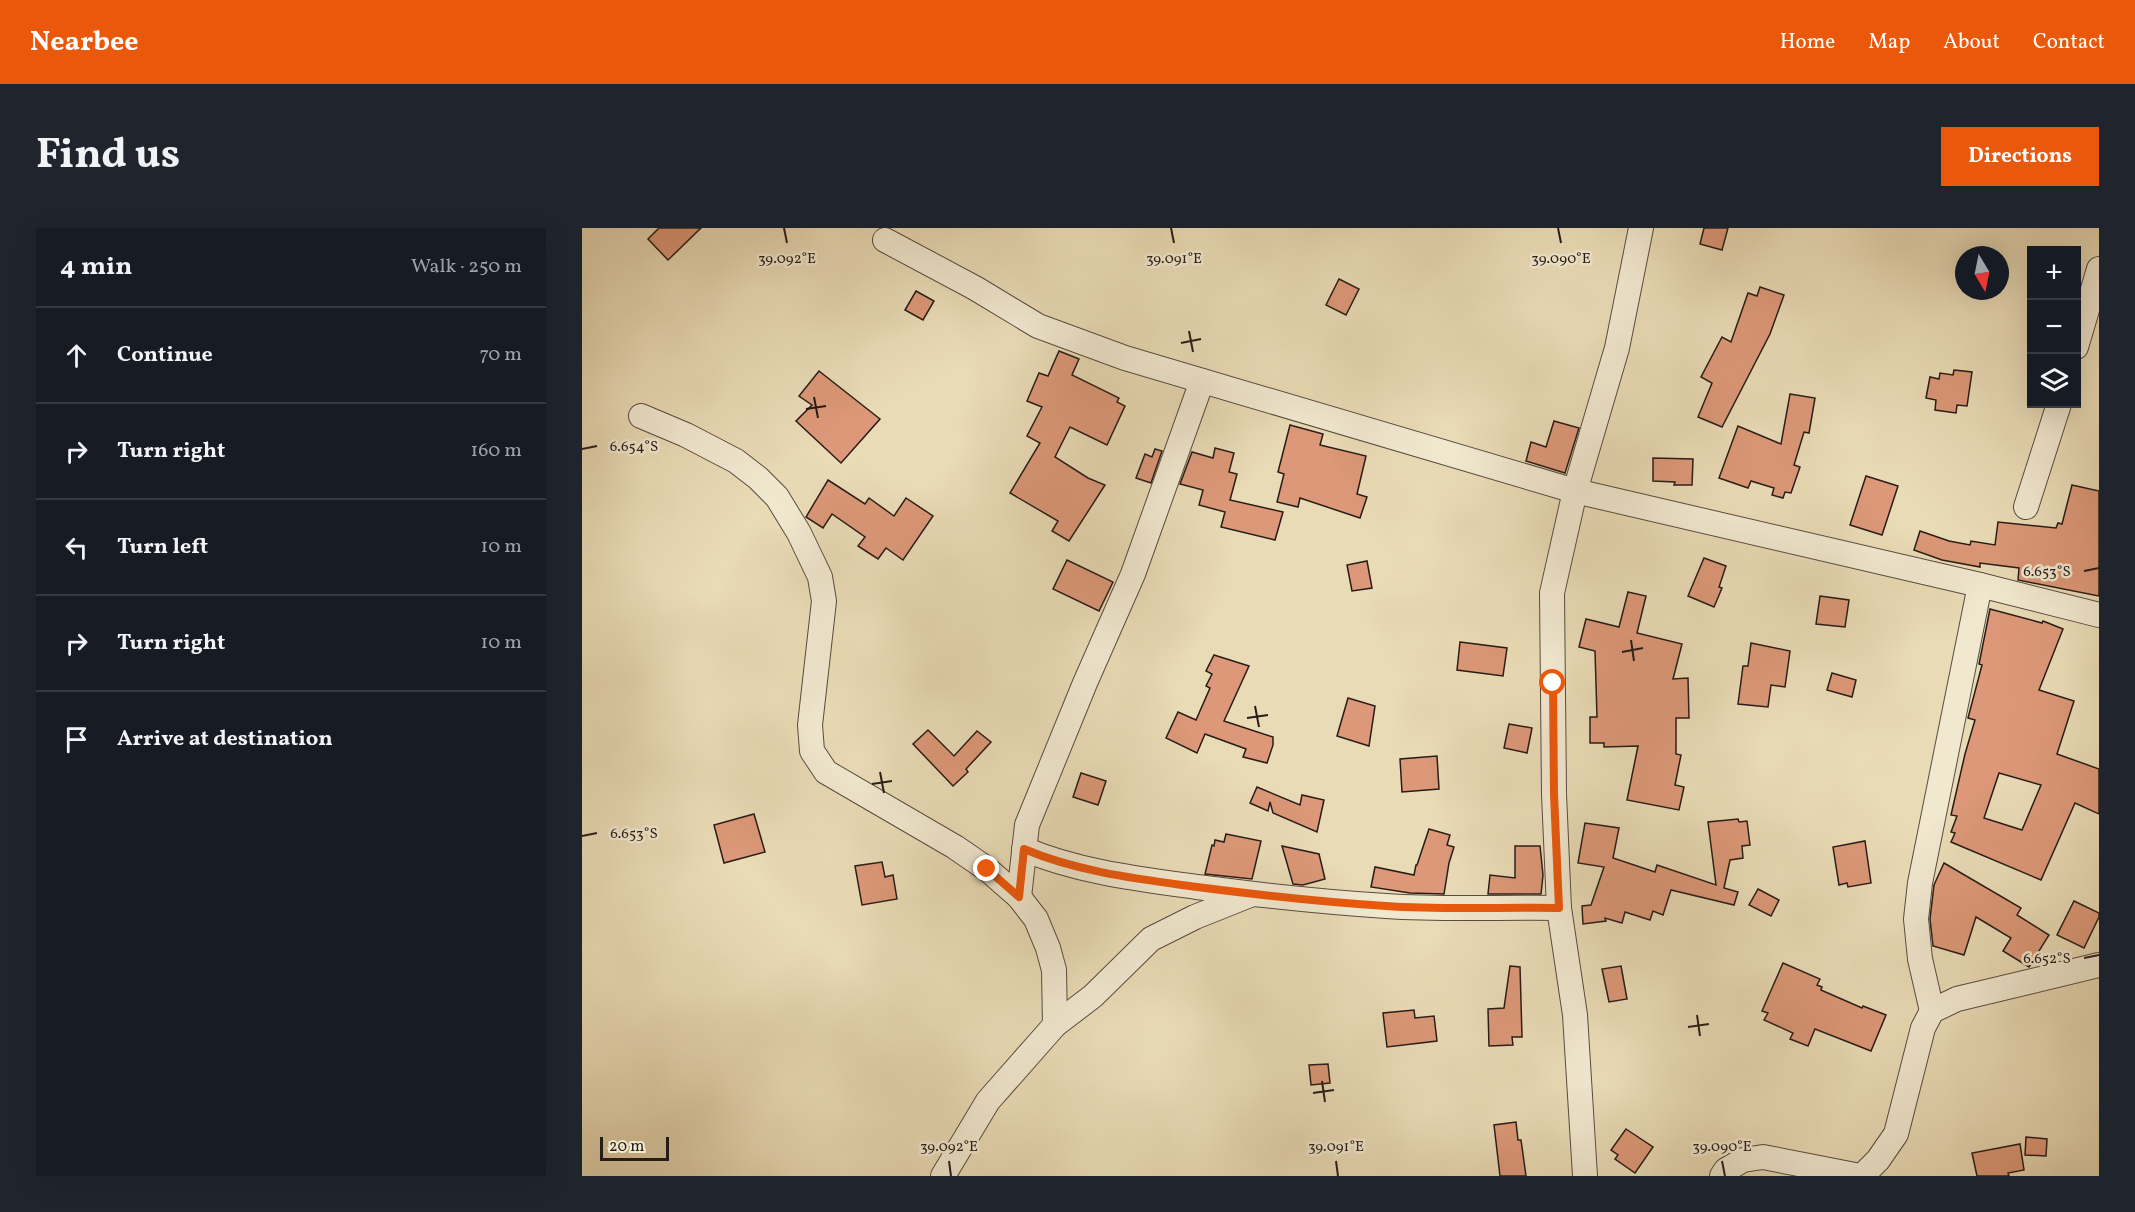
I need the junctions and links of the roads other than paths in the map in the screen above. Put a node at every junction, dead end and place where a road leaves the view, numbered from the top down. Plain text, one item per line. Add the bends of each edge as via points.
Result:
1 (1641, 228) edge
2 (885, 240) dead end
3 (2099, 269) edge
4 (2081, 330) edge
5 (1202, 381) junction
6 (2058, 408) edge
7 (640, 416) dead end
8 (1575, 491) junction
9 (2026, 507) dead end
10 (1980, 585) junction
11 (2099, 615) edge
12 (1024, 849) junction
13 (1255, 894) junction
14 (1019, 897) junction
15 (1559, 908) junction
16 (2099, 965) edge
17 (1932, 1011) junction
18 (1055, 1024) junction
19 (943, 1176) edge
20 (1585, 1176) edge
21 (1722, 1176) edge
22 (1861, 1176) edge

1 - 8 street via 1617,348
2 - 5 street via 1038,326
3 - 4 street
5 - 8 street
5 - 12 street via 1133,574 1041,787 1027,825
6 - 9 street
7 - 14 street via 736,461 777,497 799,533 820,577 824,601 810,725 812,750 826,772 955,847
8 - 10 street
8 - 15 street via 1552,593
10 - 11 street
10 - 17 street via 1917,907 1920,959
12 - 13 street via 1053,861 1104,872
12 - 14 street
13 - 15 street via 1388,906
13 - 18 street via 1151,939 1093,996
14 - 18 street via 1036,919 1048,948 1054,970
15 - 20 street via 1575,1015
16 - 17 street via 1956,999
17 - 22 street via 1923,1028 1896,1134
18 - 19 street via 988,1101
21 - 22 street via 1743,1160 1763,1157

